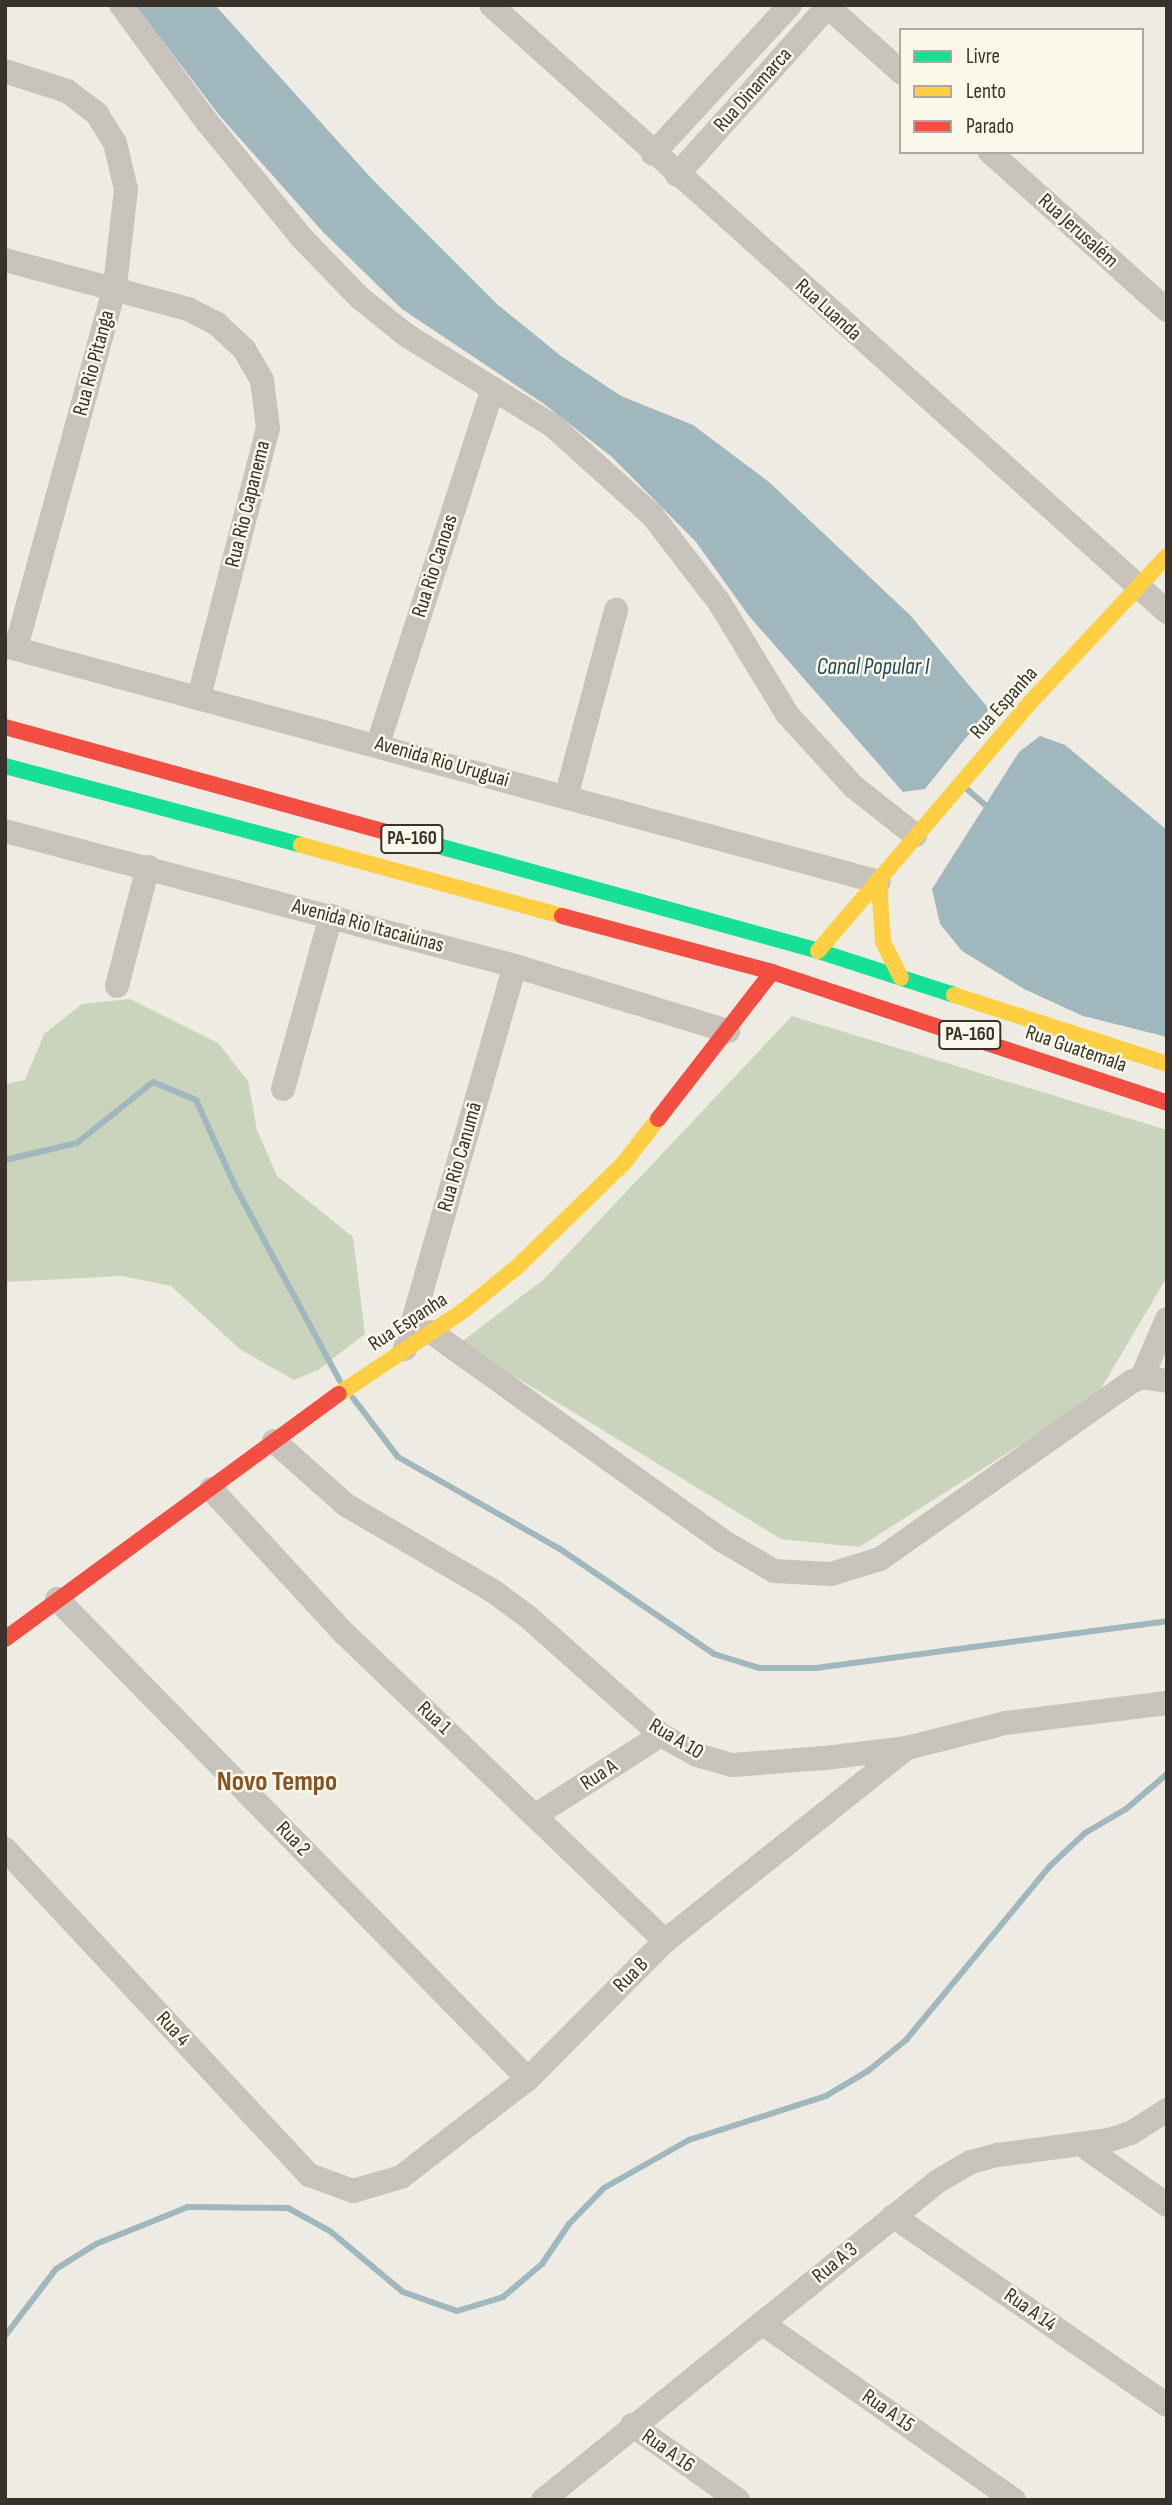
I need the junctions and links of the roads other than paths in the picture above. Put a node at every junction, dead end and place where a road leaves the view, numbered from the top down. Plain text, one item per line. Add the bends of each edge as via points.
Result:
1 (121, 5) edge
2 (491, 5) edge
3 (790, 5) edge
4 (827, 6) edge
5 (899, 70) edge
6 (5, 71) edge
7 (653, 153) junction
8 (992, 154) edge
9 (677, 175) junction
10 (5, 260) edge
11 (115, 286) junction
12 (1167, 310) edge
13 (493, 388) junction
14 (1167, 556) edge
15 (1139, 588) junction
16 (616, 610) dead end
17 (1167, 612) edge
18 (10, 647) edge
19 (199, 697) junction
20 (5, 727) edge
21 (378, 744) junction
22 (5, 766) edge
23 (566, 797) junction
24 (5, 831) edge
25 (915, 835) junction
26 (148, 867) junction
27 (879, 882) junction
28 (331, 916) junction
29 (818, 951) junction
30 (515, 966) junction
31 (772, 972) junction
32 (901, 978) junction
33 (117, 986) dead end
34 (727, 1031) junction
35 (1076, 1035) junction
36 (1167, 1064) edge
37 (1065, 1066) junction
38 (283, 1089) dead end
39 (1167, 1103) edge
40 (1167, 1319) edge
41 (431, 1332) junction
42 (405, 1349) junction
43 (1155, 1379) edge
44 (274, 1441) junction
45 (211, 1489) junction
46 (57, 1599) junction
47 (5, 1639) edge
48 (1167, 1703) edge
49 (661, 1735) junction
50 (907, 1748) junction
51 (536, 1815) junction
52 (5, 1849) edge
53 (665, 1941) junction
54 (528, 2079) junction
55 (1167, 2109) edge
56 (1082, 2145) junction
57 (354, 2191) joint
58 (1167, 2205) edge
59 (893, 2216) junction
60 (762, 2323) junction
61 (1167, 2405) edge
62 (632, 2426) junction
63 (543, 2500) edge
64 (738, 2500) edge
65 (1014, 2500) edge

1 - 13 street via 207,122 301,237 360,298 406,335
2 - 7 street, Rua Luanda
3 - 7 street, Rua Dinamarca
4 - 5 street
4 - 9 street, Rua Dinamarca
6 - 11 street, Rua Rio Pitanga via 67,91 97,114 115,143 125,189
7 - 9 street, Rua Luanda
8 - 12 street, Rua Jerusalém
9 - 15 street, Rua Luanda
10 - 11 street, Rua Rio Capanema
11 - 18 street, Rua Rio Pitanga
11 - 19 street, Rua Rio Capanema via 188,309 217,324 244,349 262,380 268,428
13 - 21 street, Rua Rio Canoas
13 - 25 street via 553,425 652,515 719,602 787,714 854,787
14 - 15 main road, Rua Espanha
15 - 17 street, Rua Luanda
15 - 25 main road, Rua Espanha
16 - 23 street
18 - 19 street, Avenida Rio Uruguai
19 - 21 street, Avenida Rio Uruguai
20 - 29 main road, PA-160
21 - 23 street, Avenida Rio Uruguai
22 - 31 main road, PA-160
23 - 27 street, Avenida Rio Uruguai
24 - 26 street, Avenida Rio Itacaiúnas
25 - 27 main road, Rua Espanha
26 - 28 street, Avenida Rio Itacaiúnas
26 - 33 street
27 - 29 main road, Rua Espanha
27 - 32 main road via 883,942
28 - 30 street, Avenida Rio Itacaiúnas
28 - 38 street
29 - 32 main road, Rua Guatemala / PA-160
30 - 34 street, Avenida Rio Itacaiúnas
30 - 42 street, Rua Rio Canumã
31 - 34 main road, Rua Espanha
31 - 37 main road, Rua Guatemala / PA-160
32 - 35 main road, Rua Guatemala / PA-160
34 - 41 main road, Rua Espanha via 623,1164 579,1211 517,1267
35 - 36 main road, Rua Guatemala / PA-160
35 - 37 main road
37 - 39 main road, Rua Guatemala / PA-160
40 - 43 street
41 - 42 main road, Rua Espanha
41 - 43 street via 722,1540 774,1572 831,1574 880,1559
42 - 44 main road, Rua Espanha
44 - 45 main road, Rua Espanha
44 - 49 street, Rua A 10 via 346,1505 493,1591 527,1616
45 - 46 main road, Rua Espanha
45 - 51 street, Rua 1 via 345,1634
46 - 47 main road, Rua Espanha
46 - 54 street, Rua 2
48 - 50 street, Rua A 10 via 1006,1723
49 - 50 street, Rua A 10 via 697,1755 732,1765
49 - 51 street, Rua A
50 - 53 street, Rua B
51 - 53 street, Rua 1
52 - 57 street, Rua 4 via 309,2175
53 - 54 street, Rua B
54 - 57 street, Rua B via 401,2177
55 - 56 street, Rua A 3 via 1131,2133
56 - 58 street
56 - 59 street, Rua A 3 via 971,2162
59 - 60 street, Rua A 3
59 - 61 street, Rua A 14
60 - 62 street, Rua A 3
60 - 65 street, Rua A 15
62 - 63 street, Rua A 3
62 - 64 street, Rua A 16

